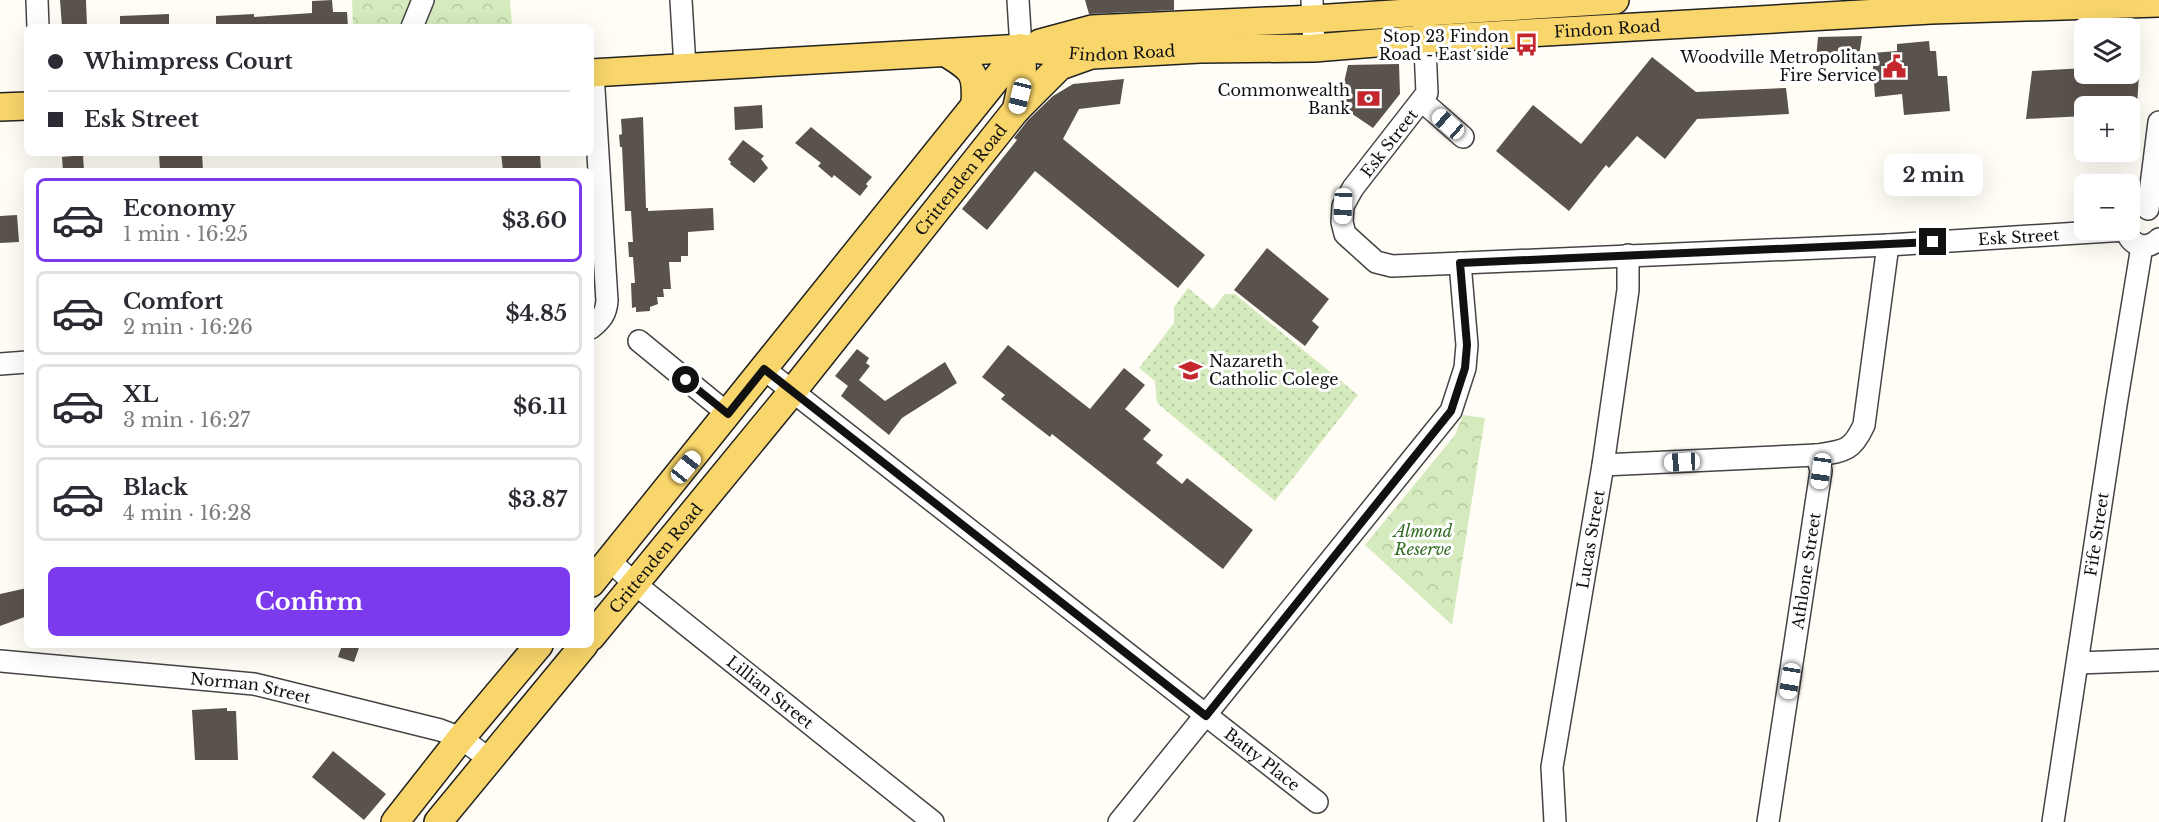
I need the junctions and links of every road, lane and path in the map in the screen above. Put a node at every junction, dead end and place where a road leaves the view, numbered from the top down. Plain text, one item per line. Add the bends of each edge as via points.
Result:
1 (37, 0) edge
2 (423, 0) edge
3 (681, 0) edge
4 (1018, 0) edge
5 (1615, 0) edge
6 (1523, 3) edge
7 (2159, 3) edge
8 (1890, 6) edge
9 (1819, 8) edge
10 (1312, 9) edge
11 (1423, 12) junction
12 (1219, 23) junction
13 (38, 24) edge
14 (413, 24) edge
15 (1524, 33) junction
16 (1425, 39) junction
17 (1021, 48) junction
18 (1314, 48) junction
19 (1200, 49) junction
20 (946, 53) junction
21 (1092, 55) junction
22 (685, 67) junction
23 (594, 73) edge
24 (1422, 101) junction
25 (594, 103) edge
26 (975, 104) junction
27 (24, 106) edge
28 (0, 107) edge
29 (1016, 110) junction
30 (2159, 122) edge
31 (1463, 137) dead end
32 (2146, 213) edge
33 (2074, 233) edge
34 (2150, 242) edge
35 (1888, 245) junction
36 (1628, 255) junction
37 (1460, 263) junction
38 (595, 325) edge
39 (639, 341) dead end
40 (24, 362) edge
41 (0, 364) edge
42 (764, 369) junction
43 (792, 392) junction
44 (728, 414) junction
45 (1817, 455) junction
46 (1603, 465) junction
47 (610, 561) junction
48 (594, 580) edge
49 (635, 584) junction
50 (594, 633) edge
51 (536, 648) edge
52 (582, 648) edge
53 (2159, 660) edge
54 (0, 661) edge
55 (2078, 663) junction
56 (1206, 716) junction
57 (461, 738) junction
58 (489, 759) junction
59 (1317, 802) dead end
60 (395, 822) edge
61 (438, 822) edge
62 (933, 822) edge
63 (1119, 822) edge
64 (1554, 822) edge
65 (1768, 822) edge
66 (2054, 822) edge

1 - 13 street
2 - 14 street
3 - 22 street
4 - 17 street
5 - 6 main road, Findon Road
6 - 11 main road, Findon Road
6 - 15 street
7 - 8 main road, Findon Road
8 - 9 main road, Findon Road
9 - 15 main road, Findon Road
10 - 11 main road, Findon Road
10 - 12 main road, Findon Road
10 - 18 street
11 - 16 street, Esk Street
12 - 17 main road, Findon Road via 1092,29
12 - 19 main road
15 - 16 main road, Findon Road
16 - 18 main road, Findon Road
16 - 24 street, Esk Street via 1427,93
17 - 20 main road, Findon Road
17 - 21 main road, Findon Road
17 - 26 main road, Crittenden Road
17 - 29 main road, Crittenden Road via 1024,70
18 - 19 main road, Findon Road
19 - 21 main road, Findon Road
20 - 22 main road, Findon Road
20 - 26 main road via 974,75
21 - 29 main road via 1060,66
22 - 23 main road, Findon Road
24 - 31 street
24 - 37 street, Esk Street via 1353,188 1343,206 1342,222 1345,234 1376,262 1392,266
25 - 38 street via 607,300 606,312
26 - 42 main road, Crittenden Road
27 - 28 main road
29 - 43 main road, Crittenden Road
30 - 32 street
33 - 35 street, Esk Street
34 - 55 street, Fife Street via 2116,405
35 - 36 street, Esk Street
35 - 45 street via 1864,424 1857,441 1845,451
36 - 37 street, Esk Street
36 - 46 street, Lucas Street via 1628,290
37 - 56 street via 1467,345 1465,368 1451,411
39 - 44 street
40 - 41 street
42 - 43 street, Batty Place
42 - 44 main road, Crittenden Road
43 - 49 main road, Crittenden Road
43 - 56 street, Batty Place
44 - 47 main road, Crittenden Road
45 - 46 street
45 - 65 street, Athlone Street via 1821,471
46 - 64 street, Lucas Street via 1552,768
47 - 48 main road, Crittenden Road
47 - 49 street, Lillian Street
49 - 50 main road, Crittenden Road
49 - 62 street, Lillian Street
51 - 57 main road
52 - 58 main road
53 - 55 street
54 - 57 street, Norman Street via 254,684
55 - 66 street, Fife Street
56 - 59 street, Batty Place
56 - 63 street
57 - 58 street, Norman Street
57 - 60 main road
58 - 61 main road

